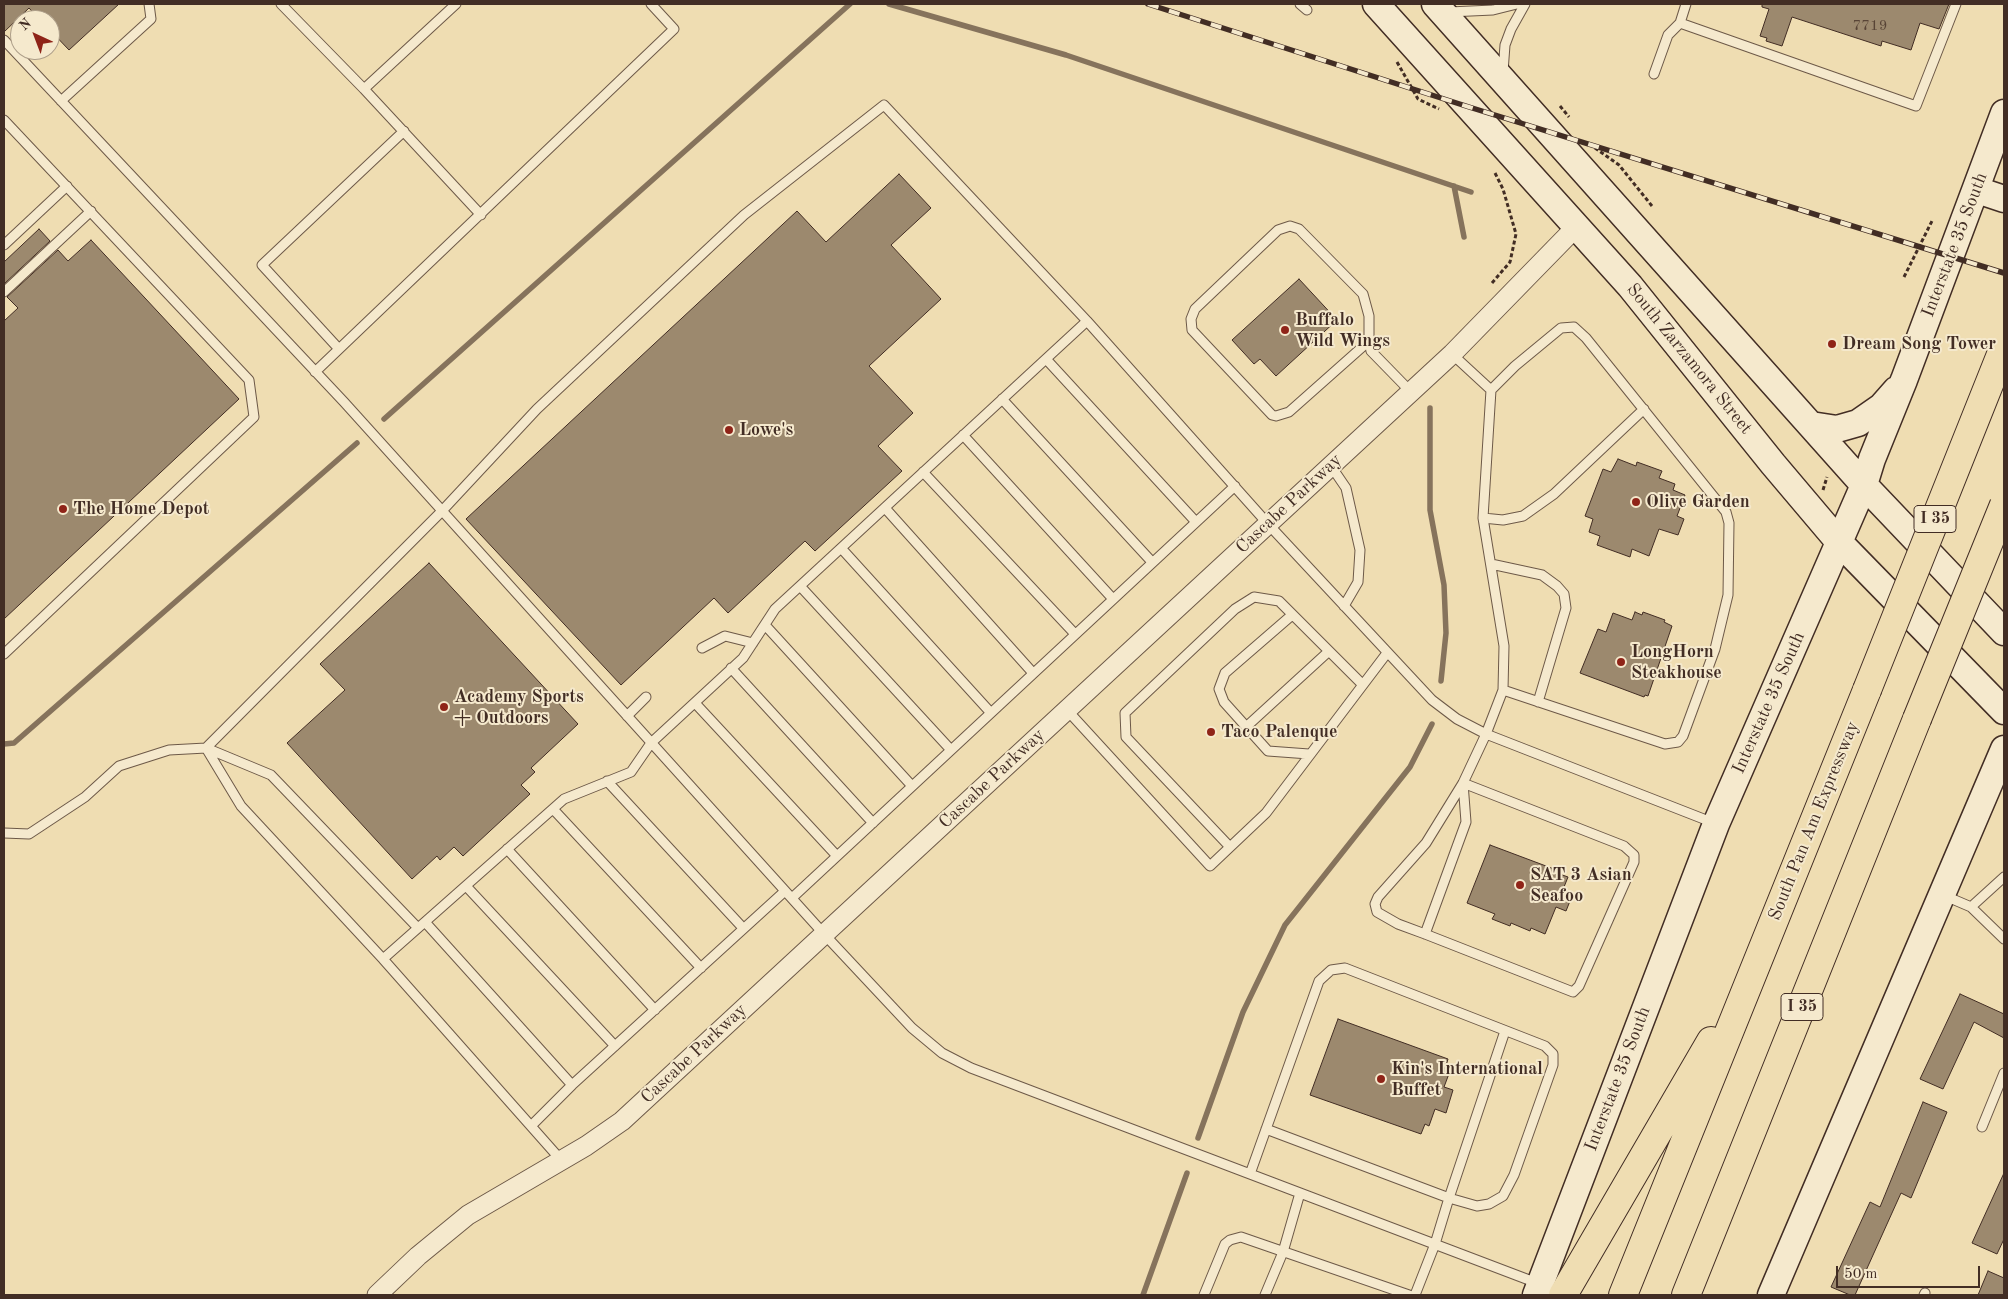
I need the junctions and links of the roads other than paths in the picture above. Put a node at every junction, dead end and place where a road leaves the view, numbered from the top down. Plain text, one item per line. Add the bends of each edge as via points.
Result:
1 (149, 4) edge
2 (281, 4) edge
3 (456, 4) edge
4 (651, 4) edge
5 (1376, 4) edge
6 (1517, 4) edge
7 (1525, 4) edge
8 (1686, 4) edge
9 (1956, 4) edge
10 (1438, 8) edge
11 (1680, 23) junction
12 (4, 40) edge
13 (1654, 74) dead end
14 (1502, 79) junction
15 (364, 89) junction
16 (61, 101) junction
17 (2004, 113) edge
18 (4, 120) edge
19 (404, 131) junction
20 (67, 186) junction
21 (1977, 190) junction
22 (2004, 198) edge
23 (91, 211) junction
24 (481, 215) junction
25 (1577, 226) junction
26 (4, 246) edge
27 (4, 292) edge
28 (1087, 321) junction
29 (1369, 341) junction
30 (2004, 347) edge
31 (339, 349) junction
32 (1452, 354) junction
33 (1046, 359) junction
34 (315, 372) junction
35 (1904, 380) junction
36 (1491, 390) junction
37 (1411, 392) junction
38 (1002, 399) junction
39 (1644, 409) junction
40 (1811, 425) junction
41 (963, 435) junction
42 (1331, 466) junction
43 (923, 472) junction
44 (1864, 485) junction
45 (1234, 486) junction
46 (2004, 505) edge
47 (884, 508) junction
48 (441, 512) junction
49 (1483, 518) junction
50 (1196, 522) junction
51 (1268, 524) junction
52 (1839, 542) junction
53 (841, 548) junction
54 (1152, 562) junction
55 (1491, 564) junction
56 (800, 586) junction
57 (1113, 599) junction
58 (1344, 606) junction
59 (1292, 615) junction
60 (765, 625) junction
61 (2004, 632) edge
62 (1075, 634) junction
63 (753, 643) junction
64 (702, 648) dead end
65 (1328, 652) junction
66 (1387, 653) junction
67 (4, 654) edge
68 (731, 668) junction
69 (1033, 673) junction
70 (1362, 684) junction
71 (1503, 690) junction
72 (646, 697) dead end
73 (695, 702) junction
74 (1538, 702) junction
75 (1067, 710) junction
76 (2004, 711) edge
77 (990, 713) junction
78 (627, 716) junction
79 (1246, 727) junction
80 (1486, 734) junction
81 (651, 743) junction
82 (206, 748) junction
83 (2004, 749) edge
84 (951, 750) junction
85 (1309, 754) junction
86 (607, 781) junction
87 (1463, 783) junction
88 (1996, 784) edge
89 (912, 786) junction
90 (553, 809) junction
91 (872, 823) junction
92 (1716, 824) junction
93 (4, 833) edge
94 (1230, 847) junction
95 (507, 849) junction
96 (837, 856) junction
97 (2004, 877) edge
98 (466, 886) junction
99 (785, 891) junction
100 (1943, 894) junction
101 (792, 898) junction
102 (1971, 907) junction
103 (422, 925) junction
104 (744, 928) junction
105 (824, 934) junction
106 (1425, 934) junction
107 (2004, 939) edge
108 (383, 959) junction
109 (700, 968) junction
110 (1752, 976) junction
111 (655, 1010) junction
112 (1506, 1031) junction
113 (615, 1046) junction
114 (2004, 1073) edge
115 (572, 1085) junction
116 (531, 1126) junction
117 (1982, 1127) dead end
118 (1266, 1129) junction
119 (561, 1160) junction
120 (1250, 1174) junction
121 (1300, 1193) junction
122 (1449, 1198) junction
123 (1435, 1244) junction
124 (1283, 1252) junction
125 (1547, 1292) edge
126 (377, 1295) edge
127 (1204, 1295) edge
128 (1265, 1295) edge
129 (1409, 1295) edge
130 (1415, 1295) edge
131 (1623, 1295) edge
132 (1686, 1295) edge
133 (1771, 1295) edge

1 - 16 lane via 151,19
2 - 15 lane
3 - 15 lane
4 - 24 lane via 674,29
5 - 25 main road, South Zarzamora Street
6 - 10 lane via 1494,10
7 - 14 lane via 1504,48
8 - 11 lane
9 - 11 lane via 1916,106
10 - 14 main road
11 - 13 lane via 1668,35
12 - 16 lane
14 - 40 main road
15 - 19 lane
16 - 34 lane
17 - 21 main road, Interstate 35 South
18 - 20 lane
19 - 24 lane
19 - 31 lane via 262,265
20 - 23 lane
20 - 26 lane
21 - 22 main road
21 - 35 main road, Interstate 35 South
23 - 27 lane
23 - 67 lane via 249,380 254,417
24 - 31 lane
25 - 32 street, Cascabe Parkway
25 - 52 main road, South Zarzamora Street via 1630,286
28 - 33 lane
28 - 45 lane
28 - 48 lane via 884,105 744,215 537,409
29 - 29 lane via 1369,316 1363,294 1299,229 1290,226 1278,230 1195,309 1191,320 1192,330 1276,416 1289,412
29 - 37 lane via 1372,350
30 - 110 highway, South Pan Am Expressway / I 35, bridge
31 - 34 lane
32 - 36 lane
32 - 37 street, Cascabe Parkway
33 - 38 lane
33 - 50 lane
34 - 48 lane
35 - 40 main road via 1881,407 1858,423 1837,429
35 - 44 main road, Interstate 35 South
36 - 39 lane via 1561,328 1574,327
36 - 49 lane
37 - 42 street, Cascabe Parkway
38 - 41 lane
38 - 54 lane
39 - 49 lane via 1554,494 1523,516 1503,520
39 - 74 lane via 1726,512 1729,523 1728,595 1715,649 1678,742 1665,744
40 - 44 main road
41 - 43 lane
41 - 57 lane
42 - 51 street, Cascabe Parkway
42 - 58 lane via 1346,488 1360,550 1358,582
43 - 47 lane
43 - 62 lane
44 - 52 main road, Interstate 35 South
44 - 61 main road
45 - 50 lane
45 - 51 lane
46 - 132 highway, I 35, bridge
47 - 53 lane
47 - 69 lane
48 - 78 lane
48 - 82 lane
49 - 55 lane
50 - 54 lane
51 - 58 lane
51 - 75 street, Cascabe Parkway
52 - 76 main road, South Zarzamora Street
52 - 92 main road, Interstate 35 South
53 - 56 lane
53 - 77 lane
54 - 57 lane
55 - 71 lane via 1504,646
55 - 74 lane via 1542,575 1564,594 1566,608
56 - 60 lane via 775,609
56 - 84 lane
57 - 62 lane
58 - 66 lane
59 - 65 lane
59 - 79 lane via 1225,673 1219,689 1224,702
59 - 94 lane via 1279,601 1254,597 1235,609 1125,713 1126,737
60 - 63 lane
60 - 89 lane
62 - 69 lane
63 - 64 lane via 725,636
63 - 68 lane
65 - 70 lane
65 - 79 lane
66 - 70 lane
66 - 80 lane via 1432,700 1457,719
68 - 73 lane
68 - 91 lane
69 - 77 lane
70 - 85 lane
71 - 74 lane
71 - 80 lane
72 - 78 lane
73 - 81 lane
73 - 96 lane
75 - 94 lane via 1210,866
75 - 105 street, Cascabe Parkway
77 - 84 lane
78 - 81 lane
79 - 85 lane via 1268,751
80 - 87 lane
80 - 92 lane
81 - 86 lane via 631,772
81 - 99 lane
82 - 93 lane via 169,750 119,766 85,797 29,834
82 - 103 lane via 271,774
82 - 108 lane via 241,806
83 - 88 main road
84 - 89 lane
85 - 94 lane via 1266,813
86 - 90 lane via 564,799
86 - 104 lane
87 - 106 lane via 1466,822
87 - 106 lane via 1426,843 1378,897 1376,904 1377,912
87 - 106 lane via 1624,846 1634,855 1634,862 1579,986 1573,992
88 - 100 main road
89 - 91 lane
90 - 95 lane
90 - 109 lane
91 - 96 lane
92 - 125 main road, Interstate 35 South
95 - 98 lane
95 - 111 lane
96 - 101 lane
97 - 102 lane
98 - 103 lane
98 - 113 lane
99 - 101 lane
99 - 104 lane
100 - 102 lane
100 - 133 main road
101 - 105 lane
102 - 107 lane
103 - 108 lane
103 - 115 lane
104 - 109 lane
105 - 119 street, Cascabe Parkway via 622,1121
105 - 120 lane via 912,1028 942,1052 971,1068
108 - 116 lane
109 - 111 lane
110 - 125 highway via 1683,1087
110 - 131 highway, South Pan Am Expressway / I 35
111 - 113 lane
112 - 118 lane via 1345,968 1331,970 1319,981
112 - 122 lane
112 - 122 lane via 1545,1046 1553,1054 1553,1065 1504,1196 1477,1206
113 - 115 lane
114 - 117 lane
115 - 116 lane
116 - 119 lane
118 - 120 lane
118 - 122 lane
119 - 126 street, Cascabe Parkway via 468,1215
120 - 121 lane
121 - 123 lane
121 - 124 lane
122 - 123 lane
123 - 125 lane
123 - 130 lane
124 - 127 lane via 1241,1237 1230,1240
124 - 128 lane
124 - 129 lane

